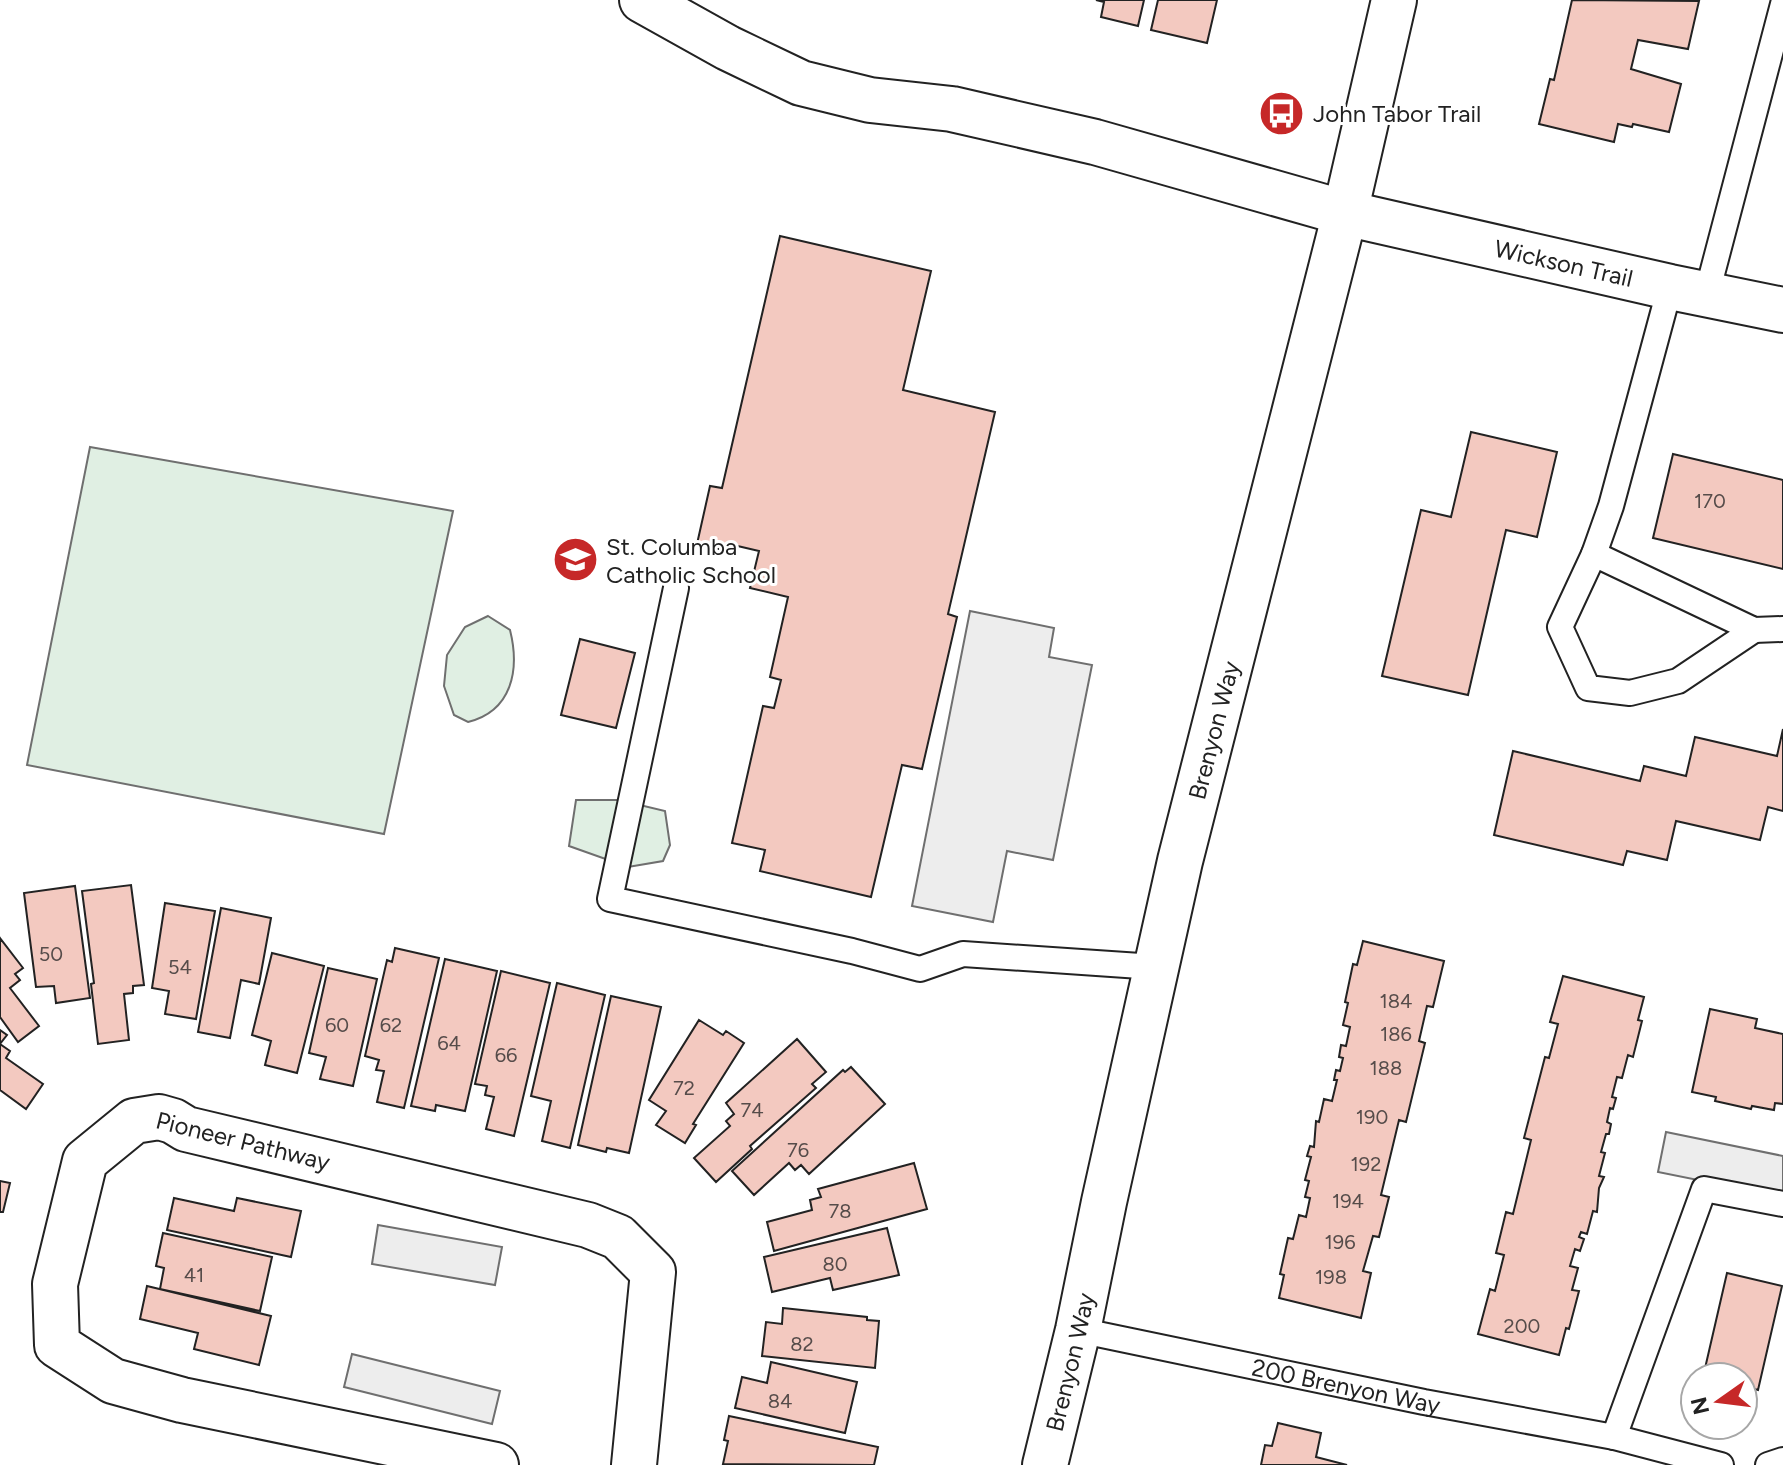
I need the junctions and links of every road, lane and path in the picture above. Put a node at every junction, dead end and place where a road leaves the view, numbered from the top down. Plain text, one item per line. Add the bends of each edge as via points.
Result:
1 (642, 0) edge
2 (1394, 0) edge
3 (1783, 4) edge
4 (1345, 213) junction
5 (1689, 290) junction
6 (1783, 310) edge
7 (1594, 554) junction
8 (676, 588) dead end
9 (1783, 629) edge
10 (1754, 630) junction
11 (1155, 967) junction
12 (1783, 1204) edge
13 (1078, 1330) junction
14 (1614, 1437) junction
15 (1783, 1460) edge
16 (496, 1465) edge
17 (634, 1465) edge
18 (1045, 1465) edge
19 (1721, 1465) edge
20 (1768, 1465) edge

1 - 4 street via 801,83 870,100 952,109 1095,142
2 - 4 street, Brenyon Way
3 - 5 lane
4 - 5 street, Wickson Trail
4 - 11 street, Brenyon Way
5 - 6 street, Wickson Trail
5 - 7 lane
7 - 10 lane
7 - 10 lane via 1560,627 1588,688 1630,693 1678,681
8 - 11 lane via 610,899 920,969 963,954
9 - 10 lane
11 - 13 street, Brenyon Way
12 - 14 lane via 1704,1189
13 - 14 lane, 200 Brenyon Way
13 - 18 street, Brenyon Way
14 - 19 lane, 200 Brenyon Way
15 - 20 lane
16 - 17 street, Pioneer Pathway via 182,1400 113,1381 57,1345 55,1284 85,1161 134,1121 159,1117 186,1129 588,1225 618,1237 653,1272

